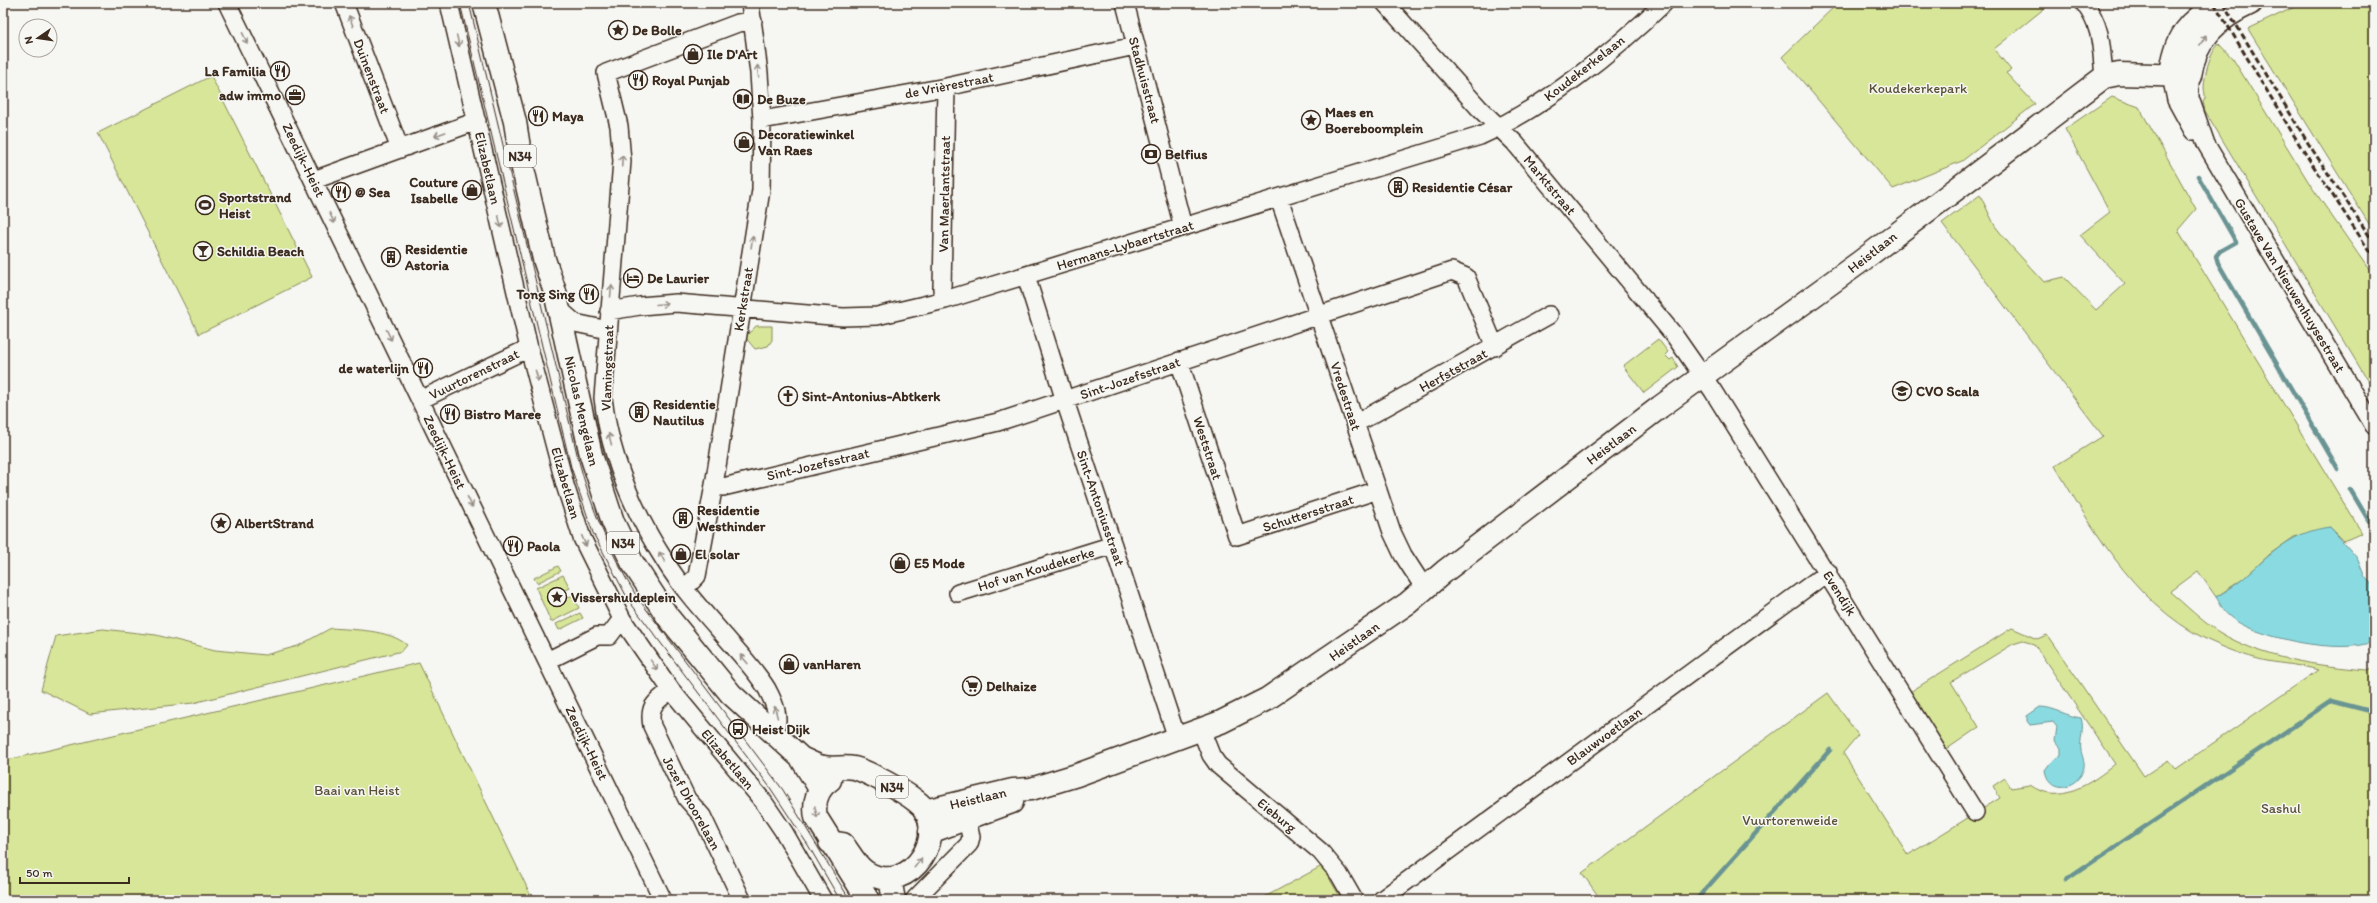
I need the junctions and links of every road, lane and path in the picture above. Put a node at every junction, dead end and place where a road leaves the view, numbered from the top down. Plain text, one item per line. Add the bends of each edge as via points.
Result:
1 (228, 3) edge
2 (344, 3) edge
3 (449, 3) edge
4 (484, 3) edge
5 (750, 3) edge
6 (1125, 3) edge
7 (1385, 3) edge
8 (2084, 3) edge
9 (2223, 3) edge
10 (2251, 3) edge
11 (1654, 6) edge
12 (753, 21) junction
13 (1135, 46) junction
14 (2180, 76) junction
15 (2104, 78) junction
16 (946, 87) junction
17 (762, 120) junction
18 (477, 121) junction
19 (1500, 127) junction
20 (400, 149) junction
21 (314, 180) junction
22 (1279, 198) junction
23 (1183, 227) junction
24 (1026, 276) junction
25 (945, 300) junction
26 (742, 308) junction
27 (559, 309) junction
28 (610, 311) junction
29 (1549, 315) dead end
30 (1320, 316) junction
31 (608, 330) junction
32 (1495, 347) junction
33 (529, 348) junction
34 (1179, 361) junction
35 (1703, 376) junction
36 (420, 400) junction
37 (1065, 401) junction
38 (1355, 422) junction
39 (2374, 426) edge
40 (714, 485) junction
41 (1378, 490) junction
42 (1237, 536) joint
43 (1113, 545) junction
44 (1828, 572) junction
45 (685, 588) junction
46 (1425, 589) junction
47 (958, 594) dead end
48 (622, 618) junction
49 (547, 661) junction
50 (671, 690) junction
51 (1201, 730) junction
52 (773, 734) junction
53 (1177, 738) junction
54 (801, 758) junction
55 (855, 768) junction
56 (820, 789) junction
57 (1031, 789) junction
58 (925, 811) junction
59 (1975, 812) dead end
60 (967, 820) junction
61 (930, 832) junction
62 (830, 842) junction
63 (890, 879) junction
64 (915, 899) edge
65 (664, 900) edge
66 (741, 900) edge
67 (822, 900) edge
68 (868, 900) edge
69 (894, 900) edge
70 (1354, 900) edge
71 (1381, 900) edge

1 -> 21 street, Zeedijk-Heist
20 -> 2 street, Duinenstraat
3 -> 18 street, Elizabetlaan
4 - 27 main road, Nicolas Mengélaan / N34 via 515,122 520,160 544,259
5 - 12 street, Kerkstraat
6 - 13 street, Stadhuisstraat
7 - 19 street, Marktstraat via 1479,108
8 - 15 street via 2100,33
9 - 14 main road via 2198,16 2184,33 2175,51
14 -> 10 main road via 2211,29 2234,11
11 - 19 street, Koudekerkelaan via 1589,67
17 -> 12 street, Kerkstraat
28 -> 12 street, Vlamingstraat via 622,161 619,126 606,73 738,23
13 - 16 street, de Vrièrestraat
13 - 23 street, Stadhuisstraat
14 - 15 main road, Heistlaan via 2120,74
14 - 39 street, Gustave Van Nieuwenhuysestraat via 2174,95 2180,110 2194,133 2206,144
15 - 35 main road, Heistlaan via 1860,262
16 - 17 street, de Vrièrestraat
16 - 25 street, Van Maerlantstraat via 942,289
26 -> 17 street, Kerkstraat via 761,190
18 -> 20 street
18 -> 33 street, Elizabetlaan
19 - 22 street, Hermans-Lybaertstraat via 1480,136
19 - 35 street, Marktstraat via 1674,335
20 - 21 street
21 -> 36 street, Zeedijk-Heist
22 - 23 street, Hermans-Lybaertstraat
22 - 30 street, Vredestraat
23 - 24 street, Hermans-Lybaertstraat
24 - 25 street, Hermans-Lybaertstraat
24 - 37 street, Sint-Antoniusstraat
25 - 26 street, Hermans-Lybaertstraat via 877,316 843,317
28 -> 26 street via 676,303
26 - 40 street, Kerkstraat
27 - 31 street via 575,323
27 - 52 main road, Nicolas Mengélaan / N34 via 591,455 613,522 632,562 668,618 731,694
28 - 31 street, Vlamingstraat
29 - 32 street, Herfststraat
30 - 32 street, Sint-Jozefsstraat via 1452,271 1466,277
30 - 34 street, Sint-Jozefsstraat
30 - 38 street, Vredestraat
45 -> 31 street, Vlamingstraat via 665,562 638,516 616,462 606,426 603,398
32 - 38 street, Herfststraat
33 - 36 street, Vuurtorenstraat
33 -> 48 street, Elizabetlaan via 573,512 597,571
34 - 37 street, Sint-Jozefsstraat
34 - 42 street, Weststraat
35 - 44 street, Evendijk
35 - 46 main road, Heistlaan via 1445,571
36 -> 49 street, Zeedijk-Heist
37 - 40 street, Sint-Jozefsstraat via 998,422 724,487
37 - 43 street, Sint-Antoniusstraat
38 - 41 street, Vredestraat
40 - 45 street, Kerkstraat via 697,576
41 - 42 street, Schuttersstraat
41 - 46 street, Vredestraat via 1394,538
43 - 47 street, Hof van Koudekerke
43 - 53 street, Sint-Antoniusstraat
44 - 59 street, Evendijk
44 - 71 street, Blauwvoetlaan
52 -> 45 street, Vlamingstraat via 778,726 777,716 764,685
46 - 51 main road, Heistlaan via 1267,699
48 - 49 street via 609,636 598,636
48 -> 50 street, Elizabetlaan
49 - 65 street, Zeedijk-Heist
50 - 66 street, Jozef Dhoorelaan via 656,702 650,713 652,726 687,799 702,816
50 - 67 street, Elizabetlaan via 763,801 784,832
51 - 53 main road, Heistlaan
51 - 70 street, Eieburg via 1218,765 1320,851 1339,874
52 - 54 main road, Nicolas Mengélaan / N34
53 - 57 main road, Heistlaan
54 - 55 main road, Nicolas Mengélaan / N34 via 823,767
54 - 56 main road, Nicolas Mengélaan / N34
55 - 56 main road via 828,781
55 - 58 main road, N34 via 917,801
56 -> 62 main road via 814,808 816,817
57 - 58 main road, Heistlaan via 1013,790
57 - 60 main road, Heistlaan via 1016,800
58 - 61 main road
60 - 61 main road, Heistlaan
60 - 64 street, Heistlaan via 971,837 969,844
63 -> 61 main road via 901,876 918,864 927,847
62 - 63 main road via 843,844 864,872
62 - 68 main road
63 - 69 main road

